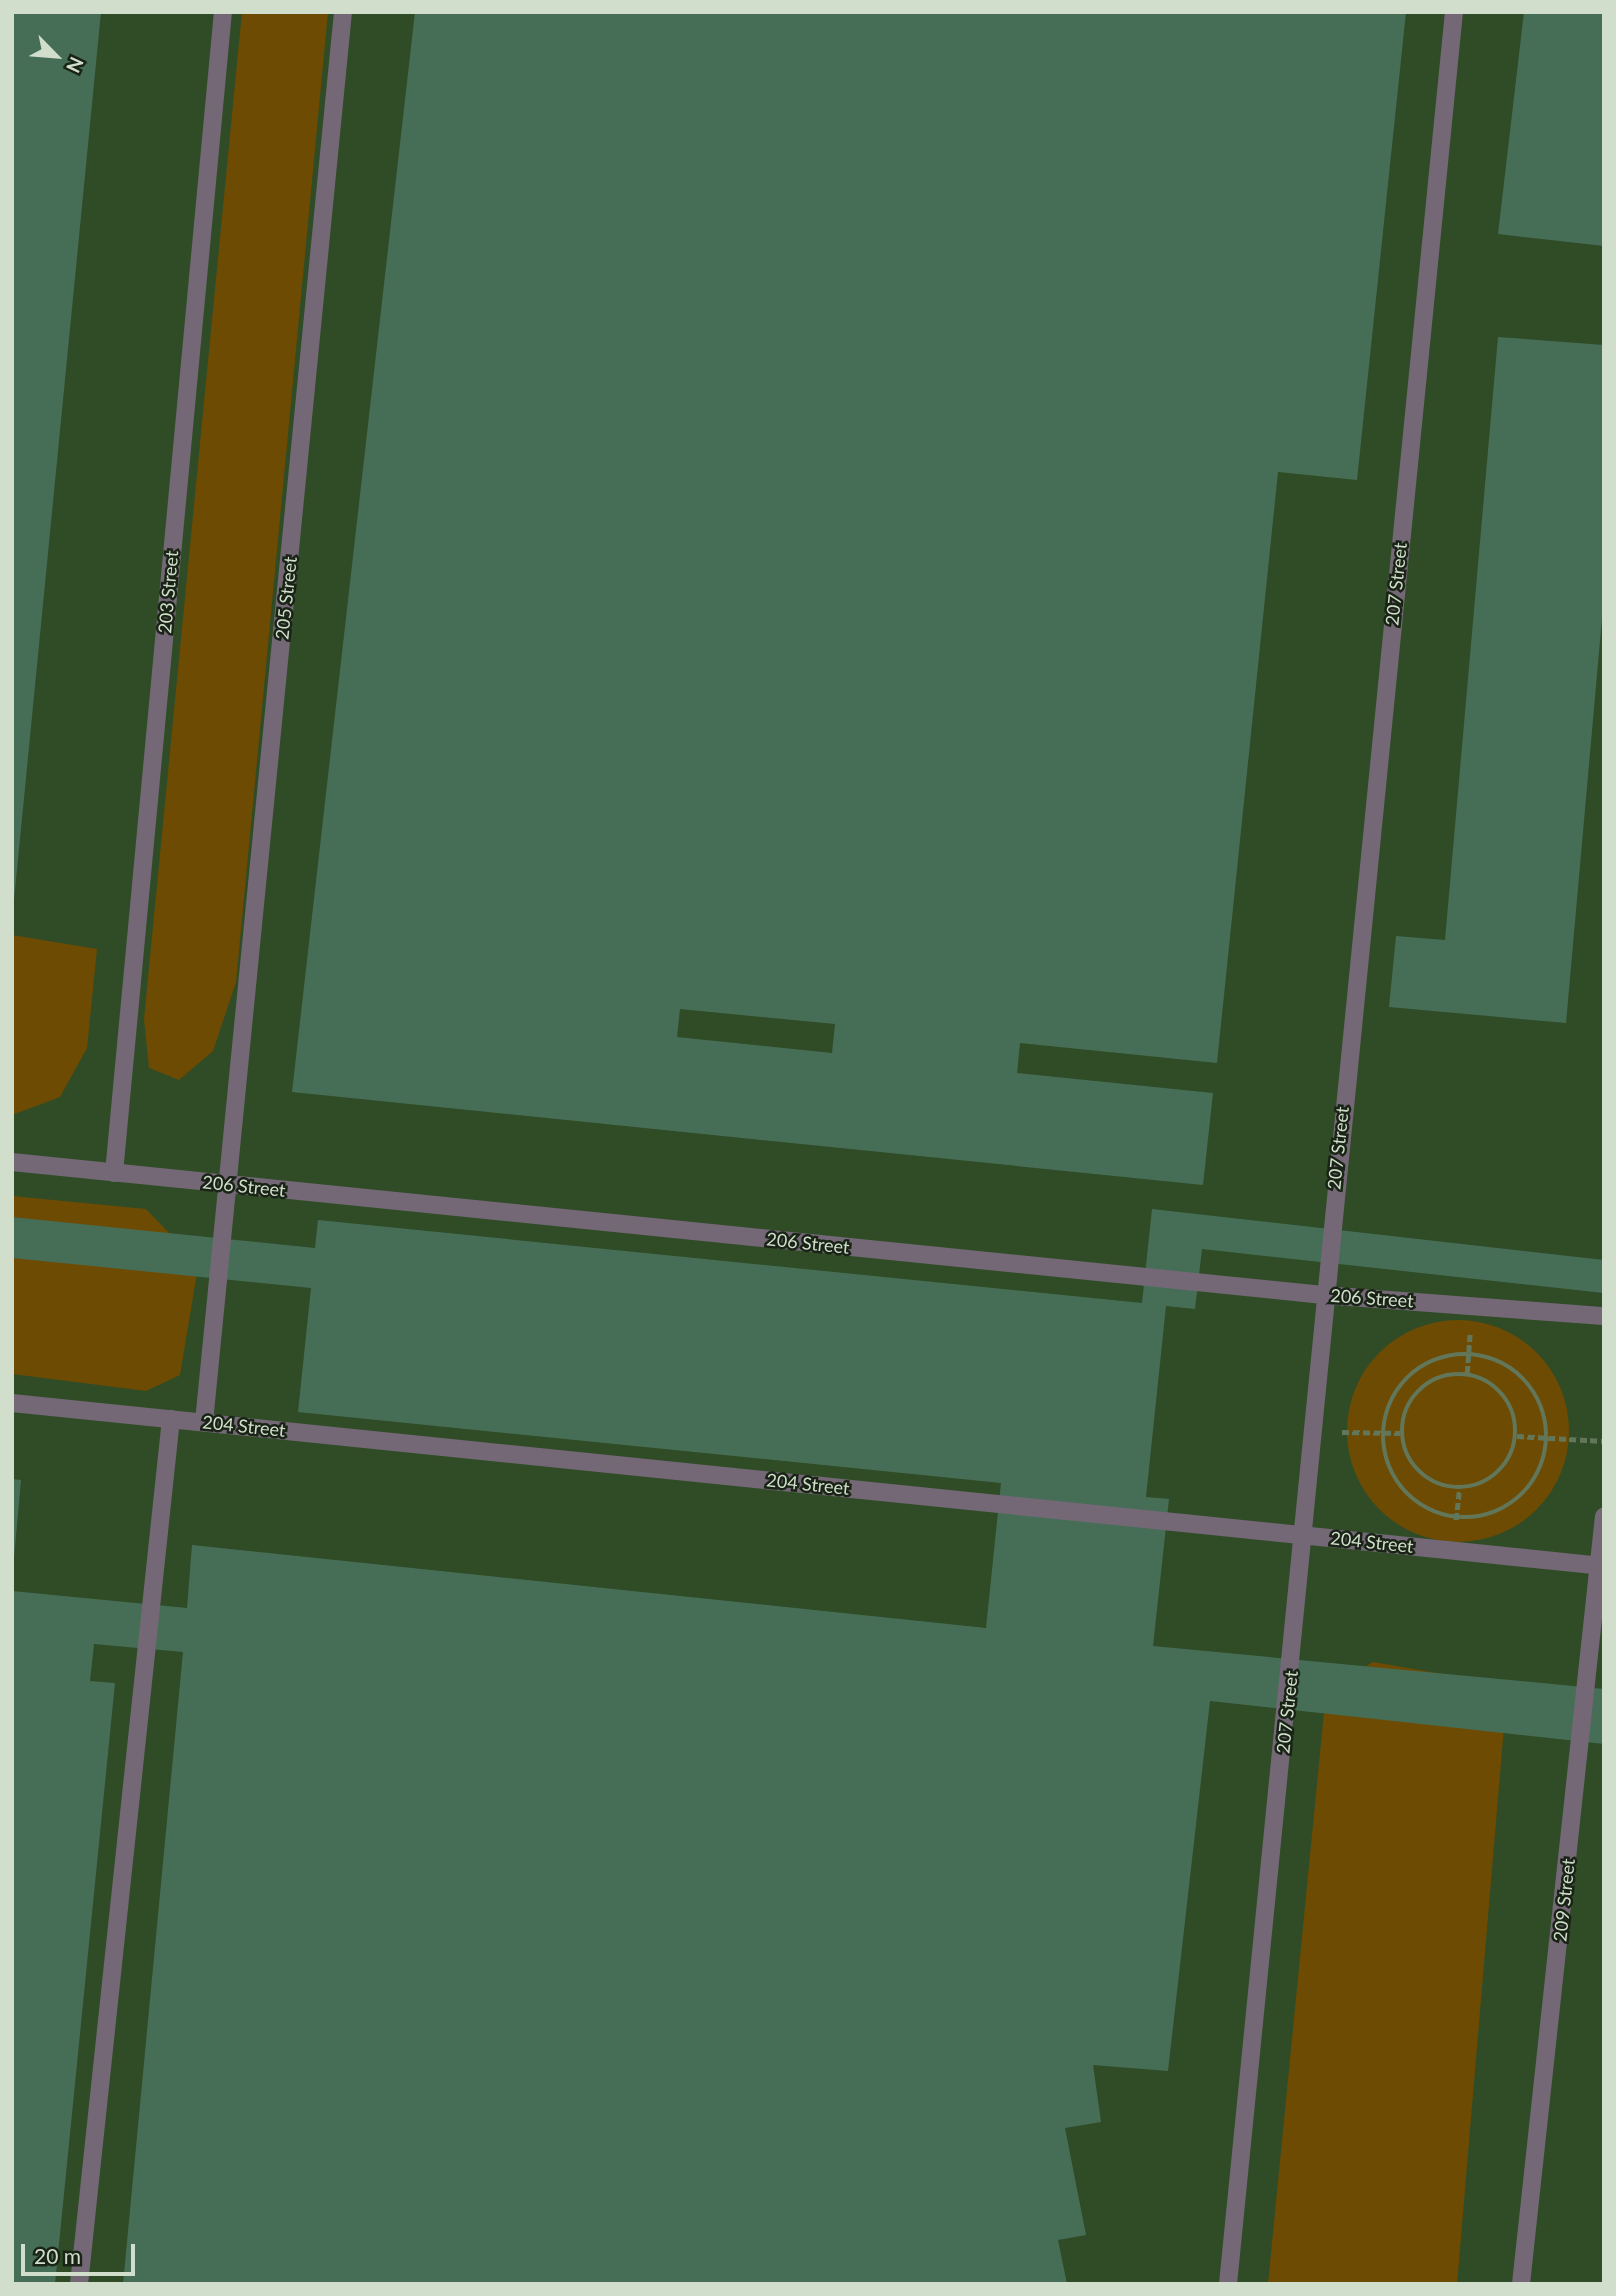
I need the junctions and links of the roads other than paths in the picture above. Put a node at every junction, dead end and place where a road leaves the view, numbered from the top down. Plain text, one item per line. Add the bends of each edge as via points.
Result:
1 (223, 12) edge
2 (343, 12) edge
3 (1454, 12) edge
4 (12, 1162) edge
5 (114, 1173) junction
6 (229, 1184) junction
7 (1324, 1295) junction
8 (1604, 1316) edge
9 (12, 1402) edge
10 (171, 1419) junction
11 (204, 1422) junction
12 (1604, 1516) edge
13 (1306, 1535) junction
14 (1602, 1566) edge
15 (79, 2284) edge
16 (1228, 2284) edge
17 (1521, 2284) edge

1 - 5 street, 203 Street
2 - 6 street, 205 Street
3 - 7 street, 207 Street
4 - 5 street, 206 Street
5 - 6 street, 206 Street
6 - 7 street, 206 Street
6 - 11 street, 205 Street
7 - 8 street, 206 Street
7 - 13 street, 207 Street
9 - 10 street, 204 Street
10 - 11 street, 204 Street
10 - 15 street
11 - 13 street, 204 Street
12 - 14 street, 209 Street
13 - 14 street, 204 Street
13 - 16 street, 207 Street
14 - 17 street, 209 Street

